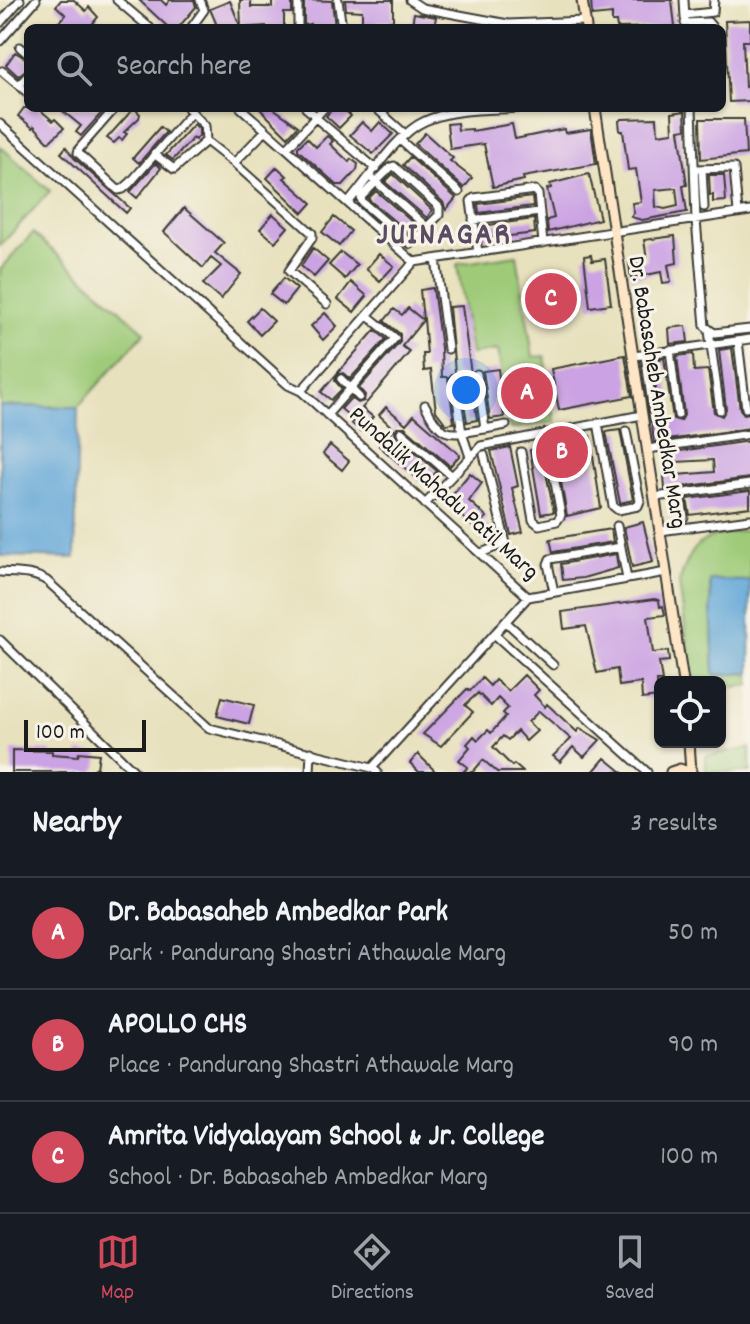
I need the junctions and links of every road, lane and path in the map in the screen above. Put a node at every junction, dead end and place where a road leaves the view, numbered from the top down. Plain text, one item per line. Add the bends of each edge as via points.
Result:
1 (20, 0) edge
2 (36, 0) edge
3 (117, 0) edge
4 (200, 0) edge
5 (298, 0) edge
6 (338, 0) edge
7 (410, 0) edge
8 (582, 0) edge
9 (684, 0) edge
10 (714, 0) edge
11 (685, 22) edge
12 (0, 23) edge
13 (145, 24) edge
14 (194, 24) edge
15 (298, 24) edge
16 (341, 24) edge
17 (498, 24) edge
18 (586, 24) edge
19 (710, 24) edge
20 (0, 41) edge
21 (20, 47) dead end
22 (24, 50) edge
23 (2, 71) dead end
24 (24, 79) edge
25 (19, 85) junction
26 (24, 89) edge
27 (111, 112) edge
28 (188, 112) edge
29 (192, 112) edge
30 (246, 112) edge
31 (311, 112) edge
32 (321, 112) edge
33 (380, 112) edge
34 (453, 112) edge
35 (596, 112) edge
36 (692, 112) edge
37 (317, 117) junction
38 (0, 124) edge
39 (266, 130) junction
40 (403, 137) junction
41 (206, 141) junction
42 (287, 148) junction
43 (154, 154) junction
44 (234, 163) junction
45 (376, 169) junction
46 (698, 169) junction
47 (373, 179) junction
48 (459, 192) dead end
49 (348, 203) junction
50 (704, 207) dead end
51 (750, 211) edge
52 (540, 212) junction
53 (738, 213) junction
54 (473, 220) junction
55 (696, 220) junction
56 (427, 227) junction
57 (615, 231) junction
58 (543, 243) junction
59 (478, 253) junction
60 (436, 259) junction
61 (414, 262) junction
62 (327, 304) dead end
63 (368, 316) junction
64 (750, 329) edge
65 (709, 331) junction
66 (750, 339) edge
67 (738, 341) junction
68 (711, 345) junction
69 (448, 349) dead end
70 (670, 350) junction
71 (645, 354) junction
72 (634, 356) junction
73 (477, 374) dead end
74 (454, 378) dead end
75 (341, 379) dead end
76 (351, 388) junction
77 (301, 391) junction
78 (359, 397) dead end
79 (425, 405) dead end
80 (746, 408) dead end
81 (720, 410) dead end
82 (327, 415) junction
83 (642, 415) junction
84 (678, 415) dead end
85 (654, 419) dead end
86 (598, 423) junction
87 (506, 425) dead end
88 (485, 429) junction
89 (626, 431) dead end
90 (401, 432) dead end
91 (462, 433) junction
92 (546, 433) junction
93 (750, 434) edge
94 (648, 449) junction
95 (521, 452) dead end
96 (484, 455) dead end
97 (470, 457) junction
98 (452, 476) junction
99 (750, 484) edge
100 (680, 494) junction
101 (655, 497) junction
102 (425, 504) junction
103 (684, 517) dead end
104 (750, 519) edge
105 (617, 526) dead end
106 (660, 531) junction
107 (621, 547) junction
108 (481, 553) junction
109 (0, 572) edge
110 (666, 572) junction
111 (627, 579) junction
112 (554, 592) junction
113 (528, 597) junction
114 (505, 621) junction
115 (494, 634) junction
116 (0, 640) edge
117 (553, 665) dead end
118 (682, 676) edge
119 (689, 748) edge
120 (311, 752) junction
121 (375, 770) edge
122 (135, 772) edge
123 (310, 772) edge
124 (647, 772) edge
125 (671, 772) edge
126 (689, 772) edge

1 - 12 street
2 - 20 street
3 - 13 street
4 - 14 street via 205,6
5 - 15 street
6 - 16 street
7 - 17 street via 422,8
8 - 18 main road
9 - 11 street
10 - 11 street via 713,12
11 - 19 street
21 - 22 street
23 - 25 street
24 - 25 street
25 - 26 street
27 - 43 street via 78,153 118,190
28 - 43 street
29 - 41 street via 205,126
30 - 39 street
31 - 37 street
32 - 37 street
33 - 40 street
34 - 40 street via 425,121
35 - 57 main road, Dr. Babasaheb Ambedkar Marg
36 - 46 street
37 - 42 street
37 - 45 street
38 - 77 street, Pundalik Mahadu Patil Marg via 288,385
39 - 42 street
39 - 44 street
40 - 45 street
40 - 48 street
41 - 43 street via 179,168
41 - 44 street
42 - 49 street
44 - 62 street via 312,233 289,271
45 - 47 street
46 - 50 street
46 - 53 street via 734,168
46 - 55 street
47 - 49 street
47 - 56 street
47 - 56 street via 394,166 439,207 439,215
47 - 56 street via 362,202 411,244
49 - 61 street
51 - 53 street
52 - 54 street
52 - 54 street via 535,190 474,198
52 - 58 street
53 - 55 street
54 - 59 street
55 - 57 street
55 - 65 street
57 - 58 street
57 - 72 main road, Dr. Babasaheb Ambedkar Marg
58 - 59 street
59 - 60 street
60 - 61 street
60 - 69 street
61 - 63 street
63 - 76 street via 395,338
63 - 77 street
64 - 65 street
65 - 68 street
66 - 67 street
67 - 68 street
67 - 80 street
68 - 70 street
68 - 81 street
70 - 71 street
70 - 84 street
71 - 72 street
71 - 85 street
72 - 83 main road, Dr. Babasaheb Ambedkar Marg
73 - 88 street
74 - 91 street
75 - 76 street
76 - 78 street
76 - 82 street
77 - 82 street, Pundalik Mahadu Patil Marg
79 - 91 street via 446,434
82 - 102 street, Pundalik Mahadu Patil Marg
83 - 86 street
83 - 94 main road, Dr. Babasaheb Ambedkar Marg
86 - 89 street via 618,510 640,504
86 - 92 street
87 - 88 street
88 - 91 street
90 - 98 street
91 - 97 street
92 - 95 street via 561,515 557,521 539,525 533,520
92 - 97 street via 481,446
93 - 94 street
94 - 101 main road, Dr. Babasaheb Ambedkar Marg
96 - 108 street via 506,543
97 - 98 street
98 - 102 street
99 - 100 street
100 - 101 street
100 - 103 street
101 - 106 main road, Dr. Babasaheb Ambedkar Marg
102 - 108 street, Pundalik Mahadu Patil Marg
104 - 106 street
105 - 107 street
106 - 110 main road, Dr. Babasaheb Ambedkar Marg
107 - 111 street
107 - 112 street via 550,559
108 - 113 street, Pundalik Mahadu Patil Marg
109 - 120 street via 38,575 47,581 209,728
110 - 111 street, Pundalik Mahadu Patil Marg
110 - 118 main road, Dr. Babasaheb Ambedkar Marg
111 - 112 street, Pundalik Mahadu Patil Marg
112 - 113 street, Pundalik Mahadu Patil Marg
113 - 114 street
114 - 115 street
114 - 117 street
115 - 121 street
115 - 124 street
116 - 122 street
119 - 126 main road
120 - 121 street
120 - 123 street
125 - 126 main road

